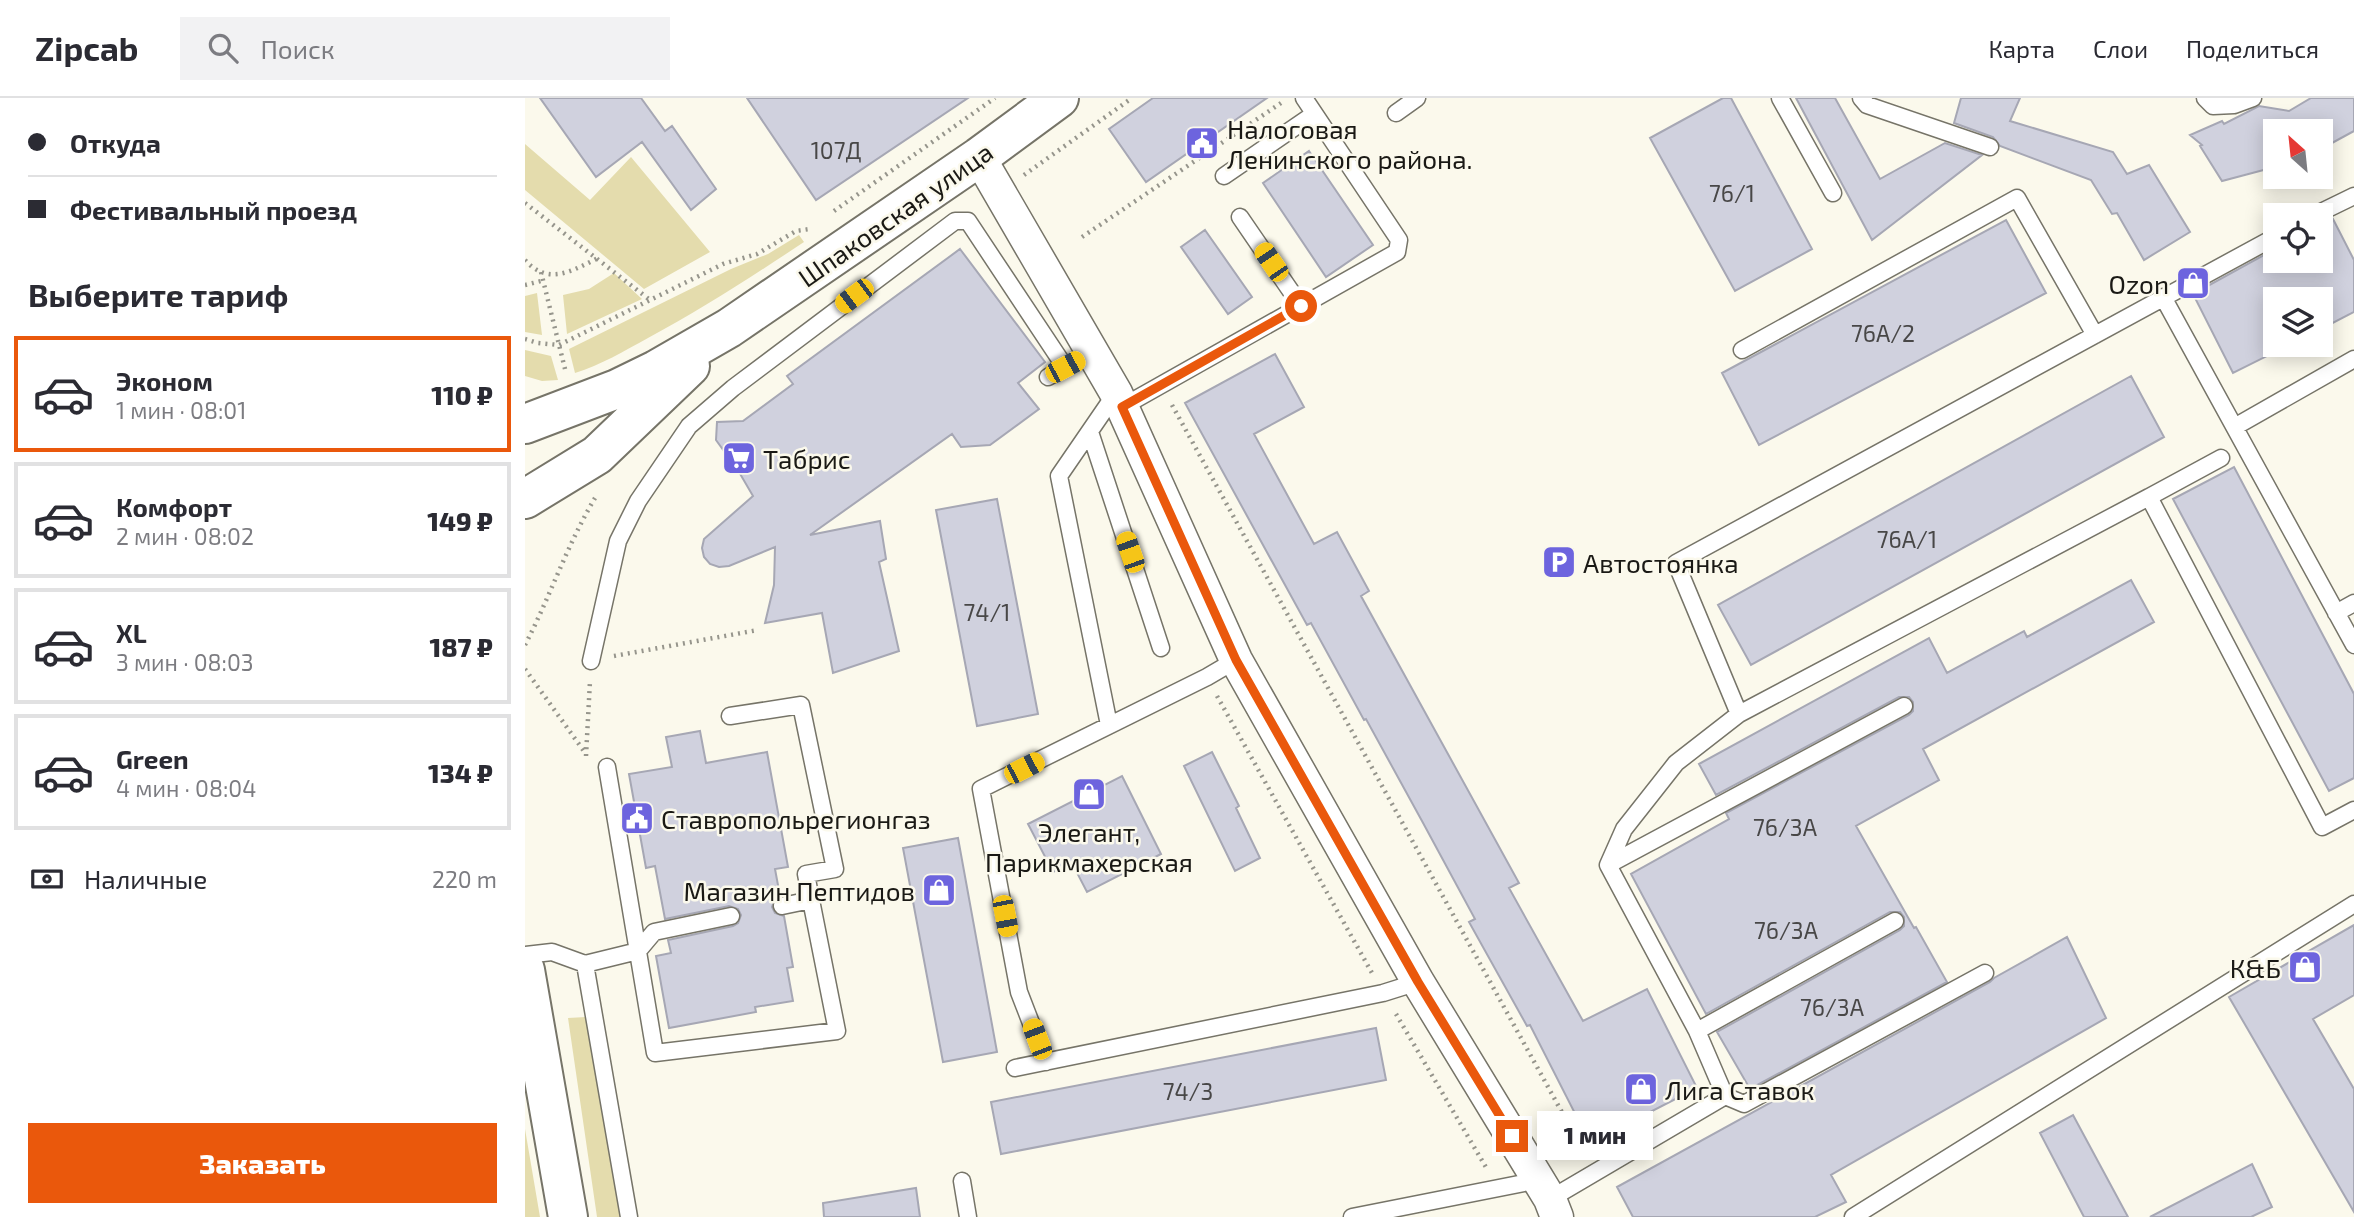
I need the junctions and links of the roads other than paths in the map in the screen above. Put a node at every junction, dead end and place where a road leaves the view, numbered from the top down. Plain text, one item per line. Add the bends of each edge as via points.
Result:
1 (1059, 98) edge
2 (1304, 98) edge
3 (1417, 98) edge
4 (1780, 98) edge
5 (1861, 98) edge
6 (2205, 98) edge
7 (2253, 98) edge
8 (1397, 113) dead end
9 (1314, 114) junction
10 (1990, 147) dead end
11 (979, 157) junction
12 (1224, 176) dead end
13 (1832, 193) dead end
14 (2354, 196) edge
15 (2333, 206) edge
16 (1240, 217) dead end
17 (2263, 244) edge
18 (2163, 298) junction
19 (1301, 306) junction
20 (729, 328) junction
21 (2095, 335) junction
22 (1742, 350) dead end
23 (1093, 352) junction
24 (2354, 359) edge
25 (1065, 367) junction
26 (1048, 377) dead end
27 (1119, 400) junction
28 (525, 424) edge
29 (2238, 425) dead end
30 (1090, 432) junction
31 (2221, 458) dead end
32 (2150, 497) junction
33 (525, 499) edge
34 (2354, 603) edge
35 (2336, 613) junction
36 (2354, 645) edge
37 (1161, 648) dead end
38 (1236, 660) junction
39 (591, 661) dead end
40 (1904, 706) dead end
41 (1739, 714) junction
42 (730, 716) dead end
43 (1109, 725) junction
44 (607, 766) dead end
45 (2354, 810) edge
46 (1608, 866) junction
47 (811, 900) junction
48 (2354, 904) edge
49 (782, 906) dead end
50 (731, 916) dead end
51 (1895, 921) dead end
52 (638, 951) junction
53 (525, 955) edge
54 (585, 964) junction
55 (525, 970) edge
56 (1985, 973) dead end
57 (1418, 982) junction
58 (1697, 1031) junction
59 (1046, 1062) junction
60 (1015, 1068) dead end
61 (1724, 1096) junction
62 (962, 1181) dead end
63 (1548, 1199) edge
64 (568, 1217) edge
65 (629, 1217) edge
66 (968, 1217) edge
67 (1352, 1217) edge
68 (1853, 1217) edge

1 - 11 main road, Шпаковская улица
2 - 9 lane
3 - 8 lane
4 - 13 lane
5 - 10 lane via 1867,105
6 - 7 lane via 2213,106 2223,106
9 - 12 lane
9 - 19 lane via 1399,240 1398,252
11 - 20 main road, Шпаковская улица
11 - 23 street
14 - 15 lane
16 - 19 lane
17 - 18 lane
18 - 21 lane
18 - 35 lane
19 - 27 lane via 1161,386
20 - 28 main road, Шпаковская улица via 617,389
20 - 33 main road, Шпаковская улица via 597,455
21 - 22 lane via 2017,198
21 - 41 lane via 1676,563
23 - 25 lane
23 - 27 street
24 - 29 lane
25 - 26 lane
25 - 39 lane via 968,221 955,221 689,426 638,501 618,541
27 - 30 lane
27 - 38 street
30 - 37 lane
30 - 43 lane via 1059,476
31 - 32 lane
32 - 41 lane
32 - 45 lane via 2322,827
34 - 35 lane
35 - 36 lane
38 - 43 lane
38 - 57 street
40 - 46 lane
41 - 46 lane via 1676,763 1625,829
42 - 47 lane via 801,705 835,869 806,874
43 - 59 lane via 981,789 1019,992
44 - 52 lane
46 - 58 lane
47 - 49 lane
47 - 52 lane via 837,1031 655,1054
48 - 68 lane
50 - 52 lane via 654,932
51 - 58 lane
52 - 54 lane
53 - 54 lane via 552,951
54 - 65 lane
55 - 64 main road
56 - 61 lane via 1744,1104
57 - 59 lane
57 - 63 street
58 - 61 lane
59 - 60 lane
61 - 63 lane
62 - 66 lane
63 - 67 lane via 1499,1188

